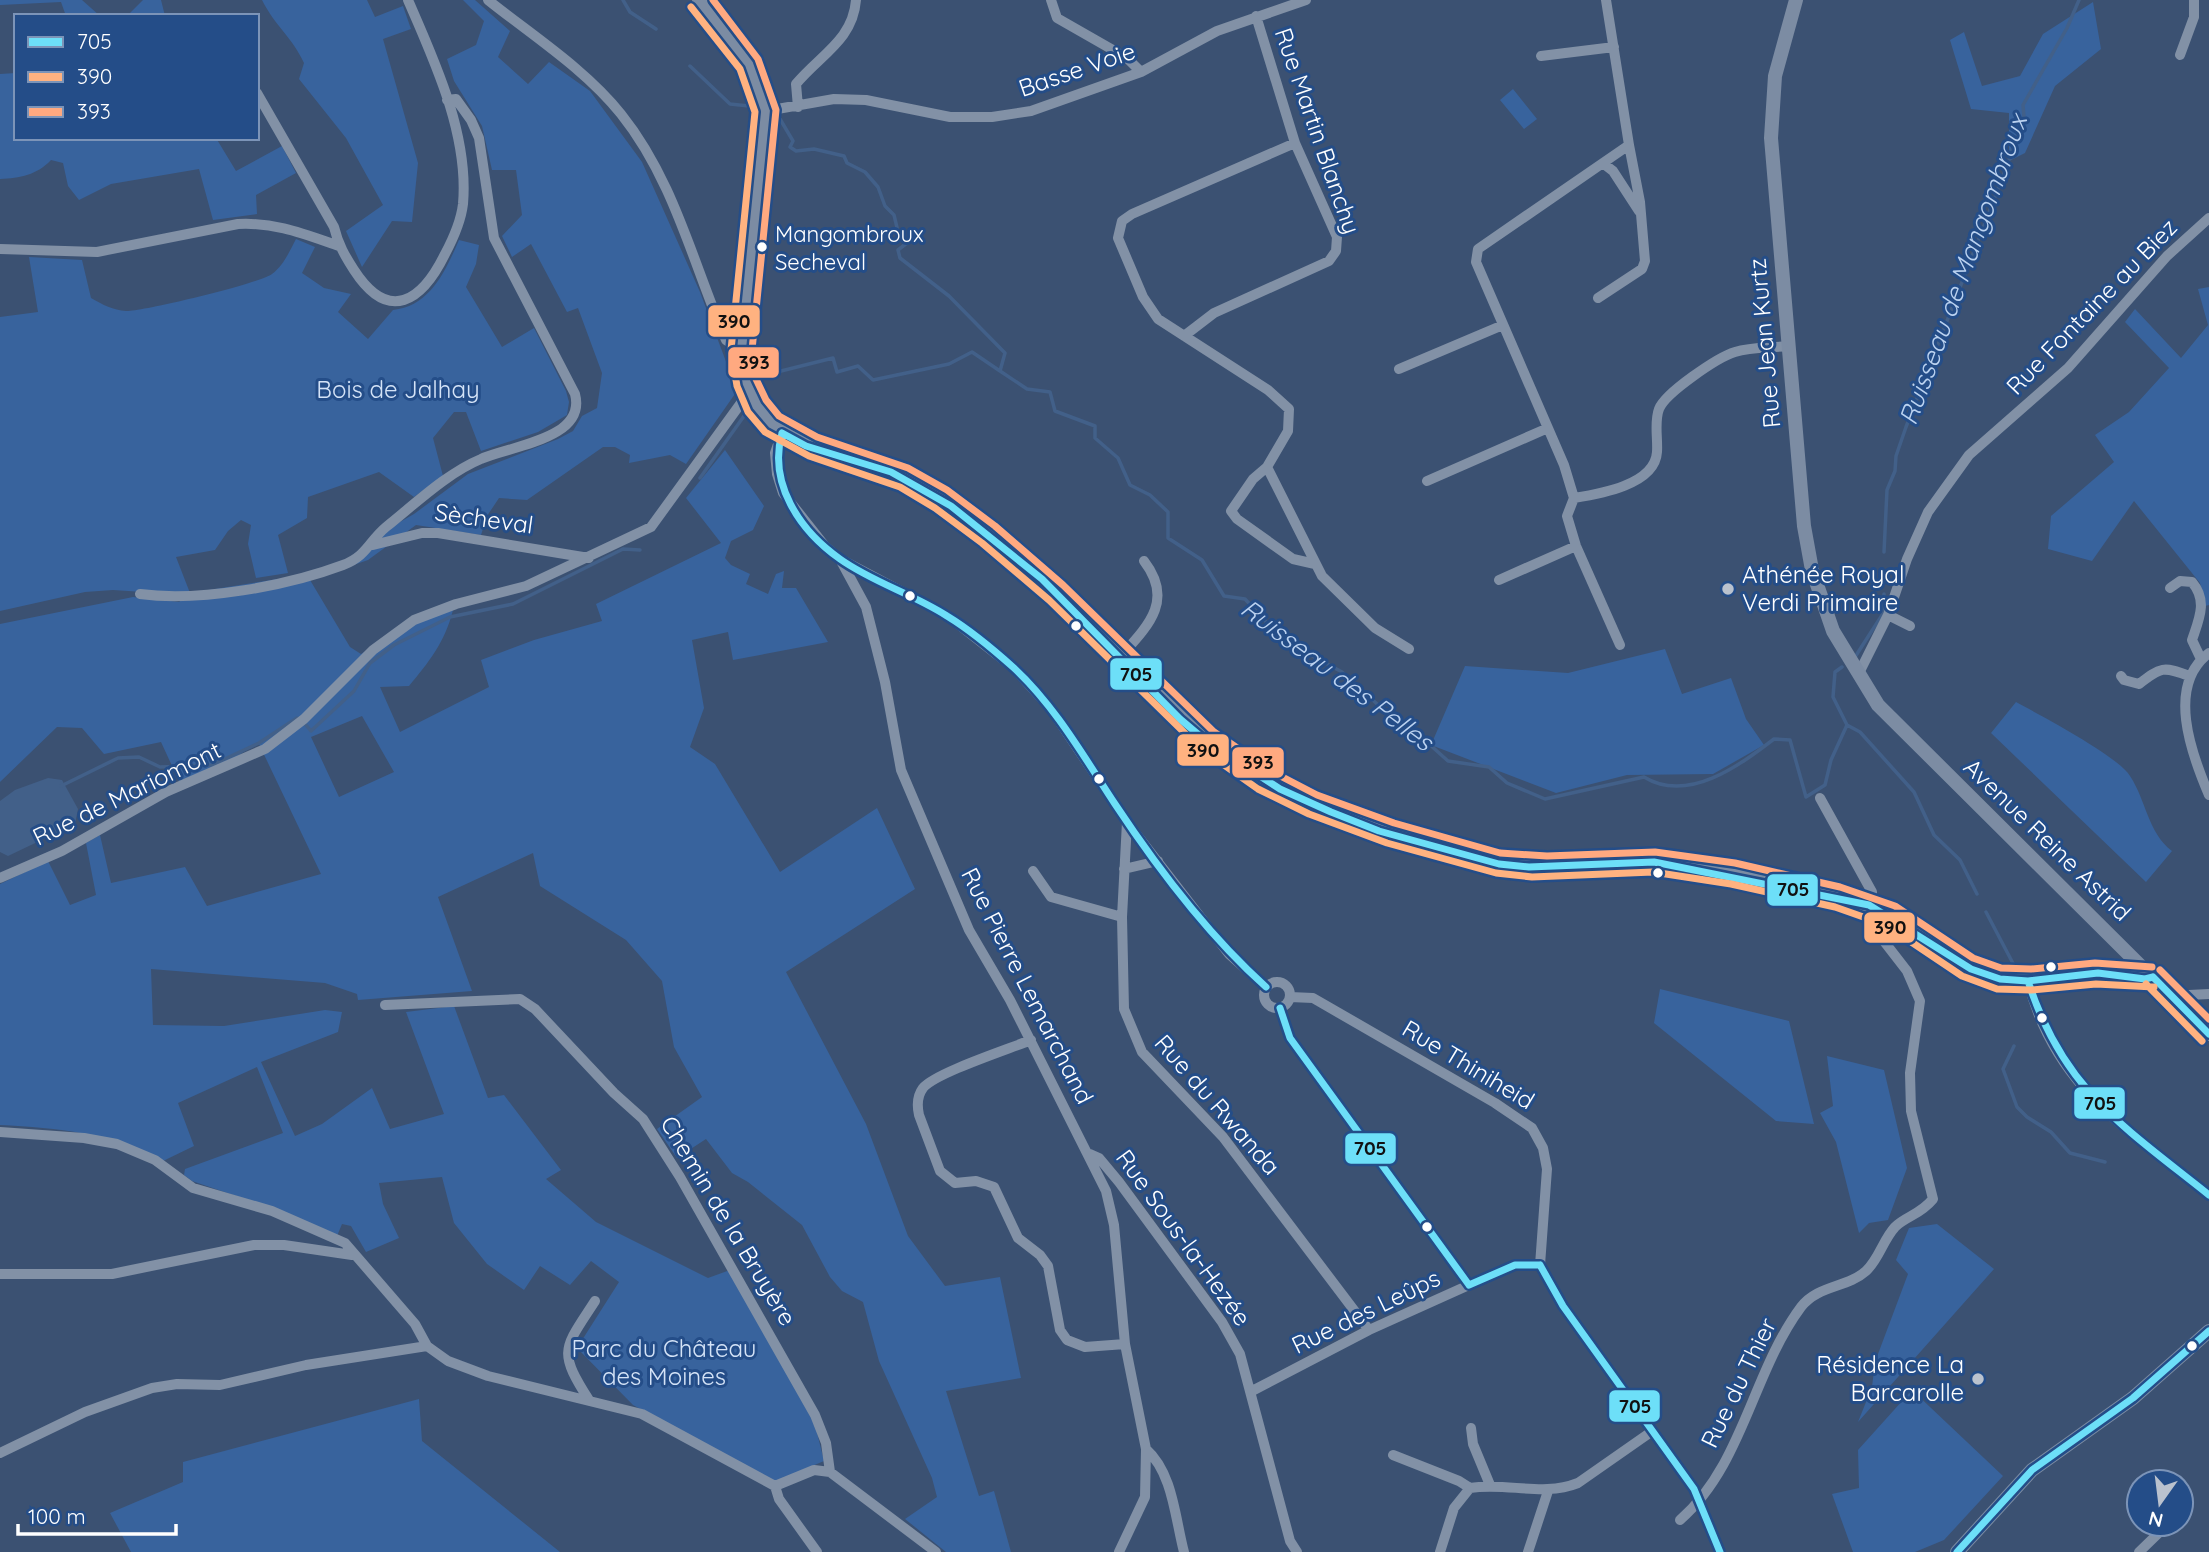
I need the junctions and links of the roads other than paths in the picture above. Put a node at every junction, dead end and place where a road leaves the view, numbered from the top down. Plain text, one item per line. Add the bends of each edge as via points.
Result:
1 (408, 0) edge
2 (488, 0) edge
3 (699, 0) edge
4 (856, 0) edge
5 (1051, 0) edge
6 (1306, 0) edge
7 (1606, 0) edge
8 (1796, 0) edge
9 (2194, 0) edge
10 (1256, 16) junction
11 (1614, 47) junction
12 (2180, 55) dead end
13 (1541, 56) dead end
14 (1141, 72) junction
15 (259, 96) edge
16 (447, 100) junction
17 (798, 107) junction
18 (766, 111) junction
19 (1295, 143) junction
20 (1629, 145) junction
21 (1604, 164) junction
22 (1641, 213) junction
23 (2209, 218) edge
24 (339, 246) junction
25 (0, 249) edge
26 (1598, 298) dead end
27 (1503, 325) junction
28 (1184, 336) junction
29 (1788, 346) junction
30 (741, 349) junction
31 (1399, 369) dead end
32 (749, 392) junction
33 (1548, 428) junction
34 (782, 433) junction
35 (1267, 467) junction
36 (1427, 481) dead end
37 (1574, 498) junction
38 (373, 545) junction
39 (1576, 546) junction
40 (590, 558) junction
41 (840, 559) junction
42 (1144, 561) dead end
43 (1315, 564) junction
44 (1499, 580) dead end
45 (2170, 588) dead end
46 (140, 594) dead end
47 (1888, 615) junction
48 (1910, 626) dead end
49 (1620, 645) dead end
50 (1409, 649) dead end
51 (1121, 656) junction
52 (2205, 656) edge
53 (1858, 675) junction
54 (2121, 676) dead end
55 (2189, 676) junction
56 (2209, 794) edge
57 (1820, 798) dead end
58 (1127, 822) junction
59 (1158, 862) junction
60 (1124, 869) junction
61 (1034, 872) dead end
62 (0, 878) edge
63 (1869, 905) junction
64 (1122, 917) junction
65 (2153, 977) junction
66 (2028, 981) junction
67 (1266, 987) junction
68 (2209, 994) edge
69 (1290, 998) junction
70 (2177, 1001) junction
71 (385, 1005) dead end
72 (1280, 1008) junction
73 (2209, 1034) edge
74 (1031, 1041) junction
75 (0, 1132) edge
76 (1090, 1154) junction
77 (2209, 1195) edge
78 (352, 1255) junction
79 (1540, 1265) junction
80 (0, 1274) edge
81 (1469, 1285) junction
82 (595, 1301) dead end
83 (1369, 1330) junction
84 (2209, 1331) edge
85 (1125, 1344) junction
86 (427, 1346) junction
87 (1252, 1391) junction
88 (589, 1400) junction
89 (1471, 1428) dead end
90 (1651, 1432) junction
91 (1146, 1449) junction
92 (0, 1453) edge
93 (1392, 1455) dead end
94 (830, 1472) junction
95 (1490, 1485) junction
96 (775, 1486) junction
97 (1470, 1488) junction
98 (1548, 1491) junction
99 (1700, 1500) junction
100 (1680, 1520) dead end
101 (2154, 1538) edge
102 (1290, 1541) junction
103 (1121, 1548) edge
104 (817, 1552) edge
105 (936, 1552) edge
106 (1184, 1552) edge
107 (1288, 1552) edge
108 (1297, 1552) edge
109 (1440, 1552) edge
110 (1528, 1552) edge
111 (1720, 1552) edge
112 (1958, 1552) edge
113 (2139, 1552) edge

1 - 16 street
2 - 30 street via 596,86 622,115 663,178 726,340
3 - 18 main road via 749,61 759,78
4 - 17 street via 846,35 796,84
5 - 14 street via 1057,18 1127,58
6 - 10 street, Basse Voie
7 - 11 street
8 - 29 main road, Rue Jean Kurtz via 1775,76 1772,116
9 - 12 street via 2194,17
10 - 14 street, Basse Voie via 1217,31
10 - 19 street, Rue Martin Blanchy
11 - 13 street
11 - 20 street
14 - 17 street, Basse Voie via 1065,101 992,117 950,117 866,100 834,99
15 - 24 street via 334,227
16 - 24 street via 464,172 463,208 453,239 425,287 404,302 382,299 362,283
16 - 38 street via 456,99 471,120 484,159 494,238 578,405 562,430 462,469 384,529
17 - 18 street, Basse Voie
18 - 30 main road
19 - 28 street, Rue Martin Blanchy via 1337,237 1336,251 1329,261 1214,313
19 - 28 street via 1122,221 1118,237 1143,297 1158,319
20 - 21 street
20 - 22 street
21 - 22 street
21 - 27 street via 1478,249 1476,262
22 - 26 street via 1647,252 1642,269
23 - 47 street, Rue Fontaine au Biez via 2166,256 2068,368 1969,455 1928,512
24 - 25 street via 261,223 97,252
27 - 31 street
27 - 33 street
28 - 35 street via 1268,390 1289,409 1288,431
29 - 37 street via 1723,357 1659,409 1658,456 1652,467 1599,495
29 - 53 main road, Rue Jean Kurtz via 1812,570 1833,631
30 - 32 main road
32 - 34 main road via 761,415
32 - 40 street, Rue de Mariomont via 661,517 651,527
33 - 36 street
33 - 37 street
34 - 41 street, Rue Pierre Lemarchand via 775,453 783,493
34 - 51 main road via 928,490 1018,558
35 - 43 street
35 - 43 street via 1231,511 1293,559
37 - 39 street via 1567,516
38 - 40 street, Sècheval via 439,533
38 - 46 street via 346,564 316,574 191,598
39 - 44 street
39 - 49 street
40 - 62 street, Rue de Mariomont via 526,586 414,620 373,650 304,719 265,748 166,792 62,851
41 - 58 street, Rue Thiniheid via 955,620 1014,668 1051,709
41 - 74 street, Rue Pierre Lemarchand via 869,617 901,770 969,930
42 - 51 street via 1158,584 1159,599 1140,635
43 - 50 street via 1359,614
45 - 52 street via 2180,581 2192,582 2199,590 2202,613 2192,640
47 - 48 street
47 - 53 street, Rue Fontaine au Biez
51 - 63 main road via 1180,719 1242,766 1331,813 1379,831 1499,864 1654,862
52 - 55 street via 2194,664
53 - 65 main road, Avenue Reine Astrid via 1878,705
54 - 55 street via 2138,684 2167,668
55 - 56 street via 2189,733
57 - 63 street via 1872,892
58 - 59 street, Rue Thiniheid
58 - 60 street, Rue du Rwanda
59 - 60 street
59 - 67 street, Rue Thiniheid via 1229,954
60 - 64 street, Rue du Rwanda
61 - 64 street via 1051,897
63 - 66 main road via 1971,969 2000,979
63 - 99 street, Rue du Thier via 1869,922 1907,971 1920,1001 1909,1073 1912,1111 1933,1199 1923,1212 1895,1227 1864,1273 1818,1291 1802,1306 1775,1351 1714,1484
64 - 83 street, Rue du Rwanda via 1124,1009 1142,1052 1223,1137
65 - 66 main road via 2098,973
65 - 70 main road, Avenue Reine Astrid
66 - 77 street via 2048,1039 2076,1082
67 - 69 street, Rue Thiniheid via 1282,982
67 - 72 street, Rue Thiniheid via 1264,1000
68 - 70 street
69 - 72 street
69 - 79 street, Rue Thiniheid via 1313,998 1532,1128 1547,1169
70 - 73 main road, Avenue Reine Astrid
71 - 94 street, Chemin de la Bruyère via 520,999 634,1108 680,1177 780,1349 821,1429
72 - 81 street via 1290,1038
74 - 76 street, Rue Pierre Lemarchand
74 - 85 street via 935,1079 920,1094 919,1115 940,1171 955,1183 976,1181 994,1187 1018,1238 1041,1255 1048,1266 1060,1330 1067,1340 1085,1347
75 - 78 street via 117,1144 155,1160 193,1188 272,1211 345,1243
76 - 85 street, Rue Pierre Lemarchand via 1107,1191 1114,1225
76 - 87 street, Rue Sous-la-Hezée via 1119,1182 1222,1322 1240,1354
78 - 80 street via 254,1245 112,1273
78 - 86 street via 415,1324
79 - 81 street, Rue des Leûps via 1515,1265
79 - 90 street
81 - 83 street, Rue des Leûps
82 - 88 street via 566,1350 569,1369
83 - 87 street, Rue des Leûps
84 - 112 main road via 2133,1398 2032,1470
85 - 91 street, Rue Pierre Lemarchand
86 - 88 street via 448,1361 488,1376
86 - 92 street via 306,1365 220,1385 152,1388 85,1412
87 - 102 street, Rue Sous-la-Hezée
88 - 96 street via 642,1414
89 - 95 street
90 - 98 street via 1578,1483
90 - 99 street
91 - 103 street, Rue Pierre Lemarchand via 1145,1497
91 - 106 street via 1156,1457 1167,1481
93 - 97 street
94 - 96 street via 814,1470
94 - 105 street
95 - 97 street
95 - 98 street
96 - 104 street via 779,1499
97 - 109 street via 1454,1508
98 - 110 street
99 - 100 street
99 - 111 street
101 - 113 street
102 - 107 street
102 - 108 street, Rue Sous-la-Hezée

